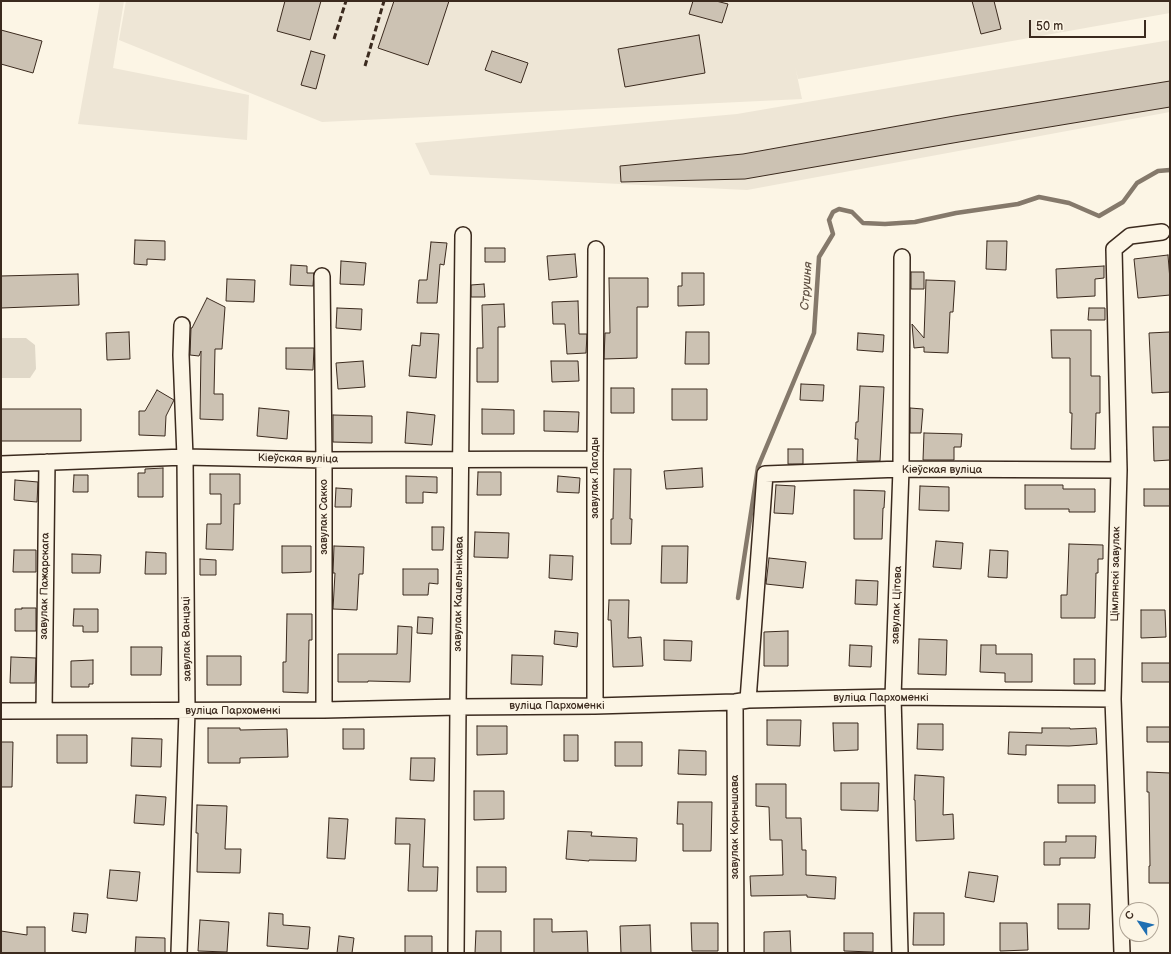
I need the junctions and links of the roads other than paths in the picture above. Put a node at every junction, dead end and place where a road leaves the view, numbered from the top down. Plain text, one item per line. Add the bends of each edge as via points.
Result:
1 (1162, 232) dead end
2 (463, 235) dead end
3 (596, 249) dead end
4 (902, 257) dead end
5 (322, 276) dead end
6 (182, 325) dead end
7 (185, 458) junction
8 (595, 458) junction
9 (460, 459) junction
10 (324, 460) junction
11 (47, 462) junction
12 (1, 464) edge
13 (901, 469) junction
14 (1119, 470) junction
15 (765, 474) joint
16 (893, 697) junction
17 (1114, 699) junction
18 (741, 701) junction
19 (595, 706) junction
20 (458, 707) junction
21 (1, 710) edge
22 (324, 710) junction
23 (44, 711) junction
24 (188, 711) junction
25 (179, 953) edge
26 (456, 953) edge
27 (736, 953) edge
28 (900, 953) edge
29 (1122, 953) edge

1 - 14 street, Цімлянскі завулак via 1130,236 1114,249
2 - 9 street, завулак Кацельнікава
3 - 8 street, завулак Лагоды
4 - 13 street, завулак Цітова
5 - 10 street, завулак Сакко
6 - 7 street, завулак Ванцэці
7 - 10 street, Кіеўская вуліца
7 - 11 street, Кіеўская вуліца
7 - 24 street, завулак Ванцэці
8 - 9 street, Кіеўская вуліца
8 - 19 street, завулак Лагоды
9 - 10 street, Кіеўская вуліца
9 - 20 street, завулак Кацельнікава
10 - 22 street, завулак Сакко
11 - 12 street, Кіеўская вуліца
11 - 23 street, завулак Пажарскага
13 - 14 street, Кіеўская вуліца
13 - 15 street, Кіеўская вуліца
13 - 16 street, завулак Цітова
14 - 17 street, Цімлянскі завулак
15 - 18 street, завулак Корнышава
16 - 17 street, вуліца Пархоменкі
16 - 18 street, вуліца Пархоменкі
16 - 28 street, завулак Цітова
17 - 29 street, Цімлянскі завулак
18 - 19 street, вуліца Пархоменкі
18 - 27 street, завулак Корнышава
19 - 20 street, вуліца Пархоменкі
20 - 22 street, вуліца Пархоменкі
20 - 26 street, завулак Кацельнікава
21 - 23 street, вуліца Пархоменкі
22 - 24 street, вуліца Пархоменкі
23 - 24 street, вуліца Пархоменкі
24 - 25 street, завулак Ванцэці

